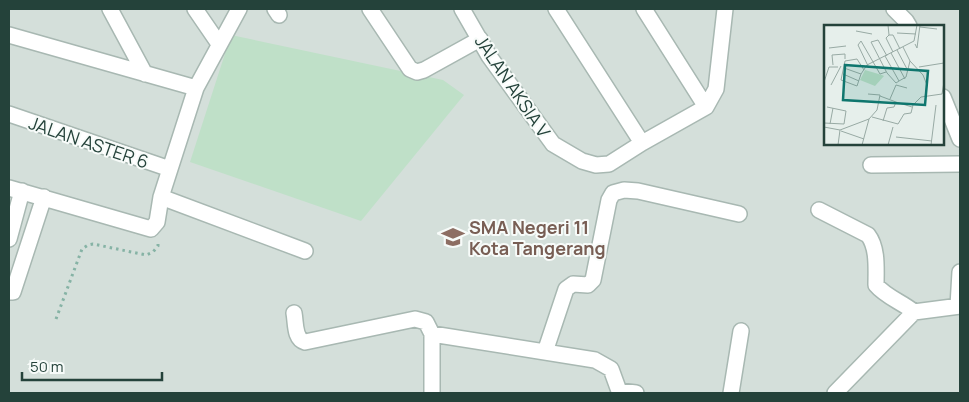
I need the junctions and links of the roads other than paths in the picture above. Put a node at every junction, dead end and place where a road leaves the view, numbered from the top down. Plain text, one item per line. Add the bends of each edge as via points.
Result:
1 (110, 9) edge
2 (195, 9) edge
3 (238, 9) edge
4 (370, 9) edge
5 (462, 9) edge
6 (556, 9) edge
7 (644, 9) edge
8 (725, 9) edge
9 (894, 9) edge
10 (908, 25) edge
11 (9, 36) edge
12 (480, 39) junction
13 (219, 44) junction
14 (145, 74) junction
15 (196, 88) junction
16 (944, 99) edge
17 (706, 107) junction
18 (9, 114) edge
19 (639, 138) junction
20 (960, 139) edge
21 (960, 164) edge
22 (872, 165) dead end
23 (170, 170) junction
24 (15, 189) edge
25 (44, 197) junction
26 (161, 197) junction
27 (819, 210) dead end
28 (739, 214) dead end
29 (9, 240) edge
30 (305, 251) dead end
31 (960, 272) edge
32 (9, 292) edge
33 (959, 306) edge
34 (914, 312) junction
35 (294, 313) dead end
36 (740, 331) dead end
37 (432, 334) junction
38 (545, 352) junction
39 (619, 392) edge
40 (432, 393) edge
41 (636, 393) edge
42 (731, 393) edge
43 (835, 393) edge

1 - 14 street
2 - 13 street
3 - 13 street
4 - 12 street via 410,69 417,72
5 - 12 street, JALAN AKSIA V
6 - 19 street
7 - 17 street
8 - 17 street via 716,89
9 - 10 street
11 - 14 street
12 - 19 street, JALAN AKSIA V via 553,144 582,162 596,165 609,164
13 - 15 street
14 - 15 street
15 - 23 street
16 - 20 street
17 - 19 street, JALAN AKSIA V
18 - 23 street, JALAN ASTER 6
21 - 22 street
23 - 26 street
24 - 25 street
24 - 29 street
25 - 26 street via 154,225
25 - 32 street via 13,292
26 - 30 street
27 - 34 street via 868,235 874,250 876,284
28 - 38 street via 638,192 624,190 613,193 593,280 588,285 573,284 566,289
31 - 33 street
33 - 34 street
34 - 43 street
35 - 37 street via 297,336 305,342 415,319 426,322
36 - 42 street
37 - 38 street
37 - 40 street
38 - 39 street via 602,363 611,369
39 - 41 street

